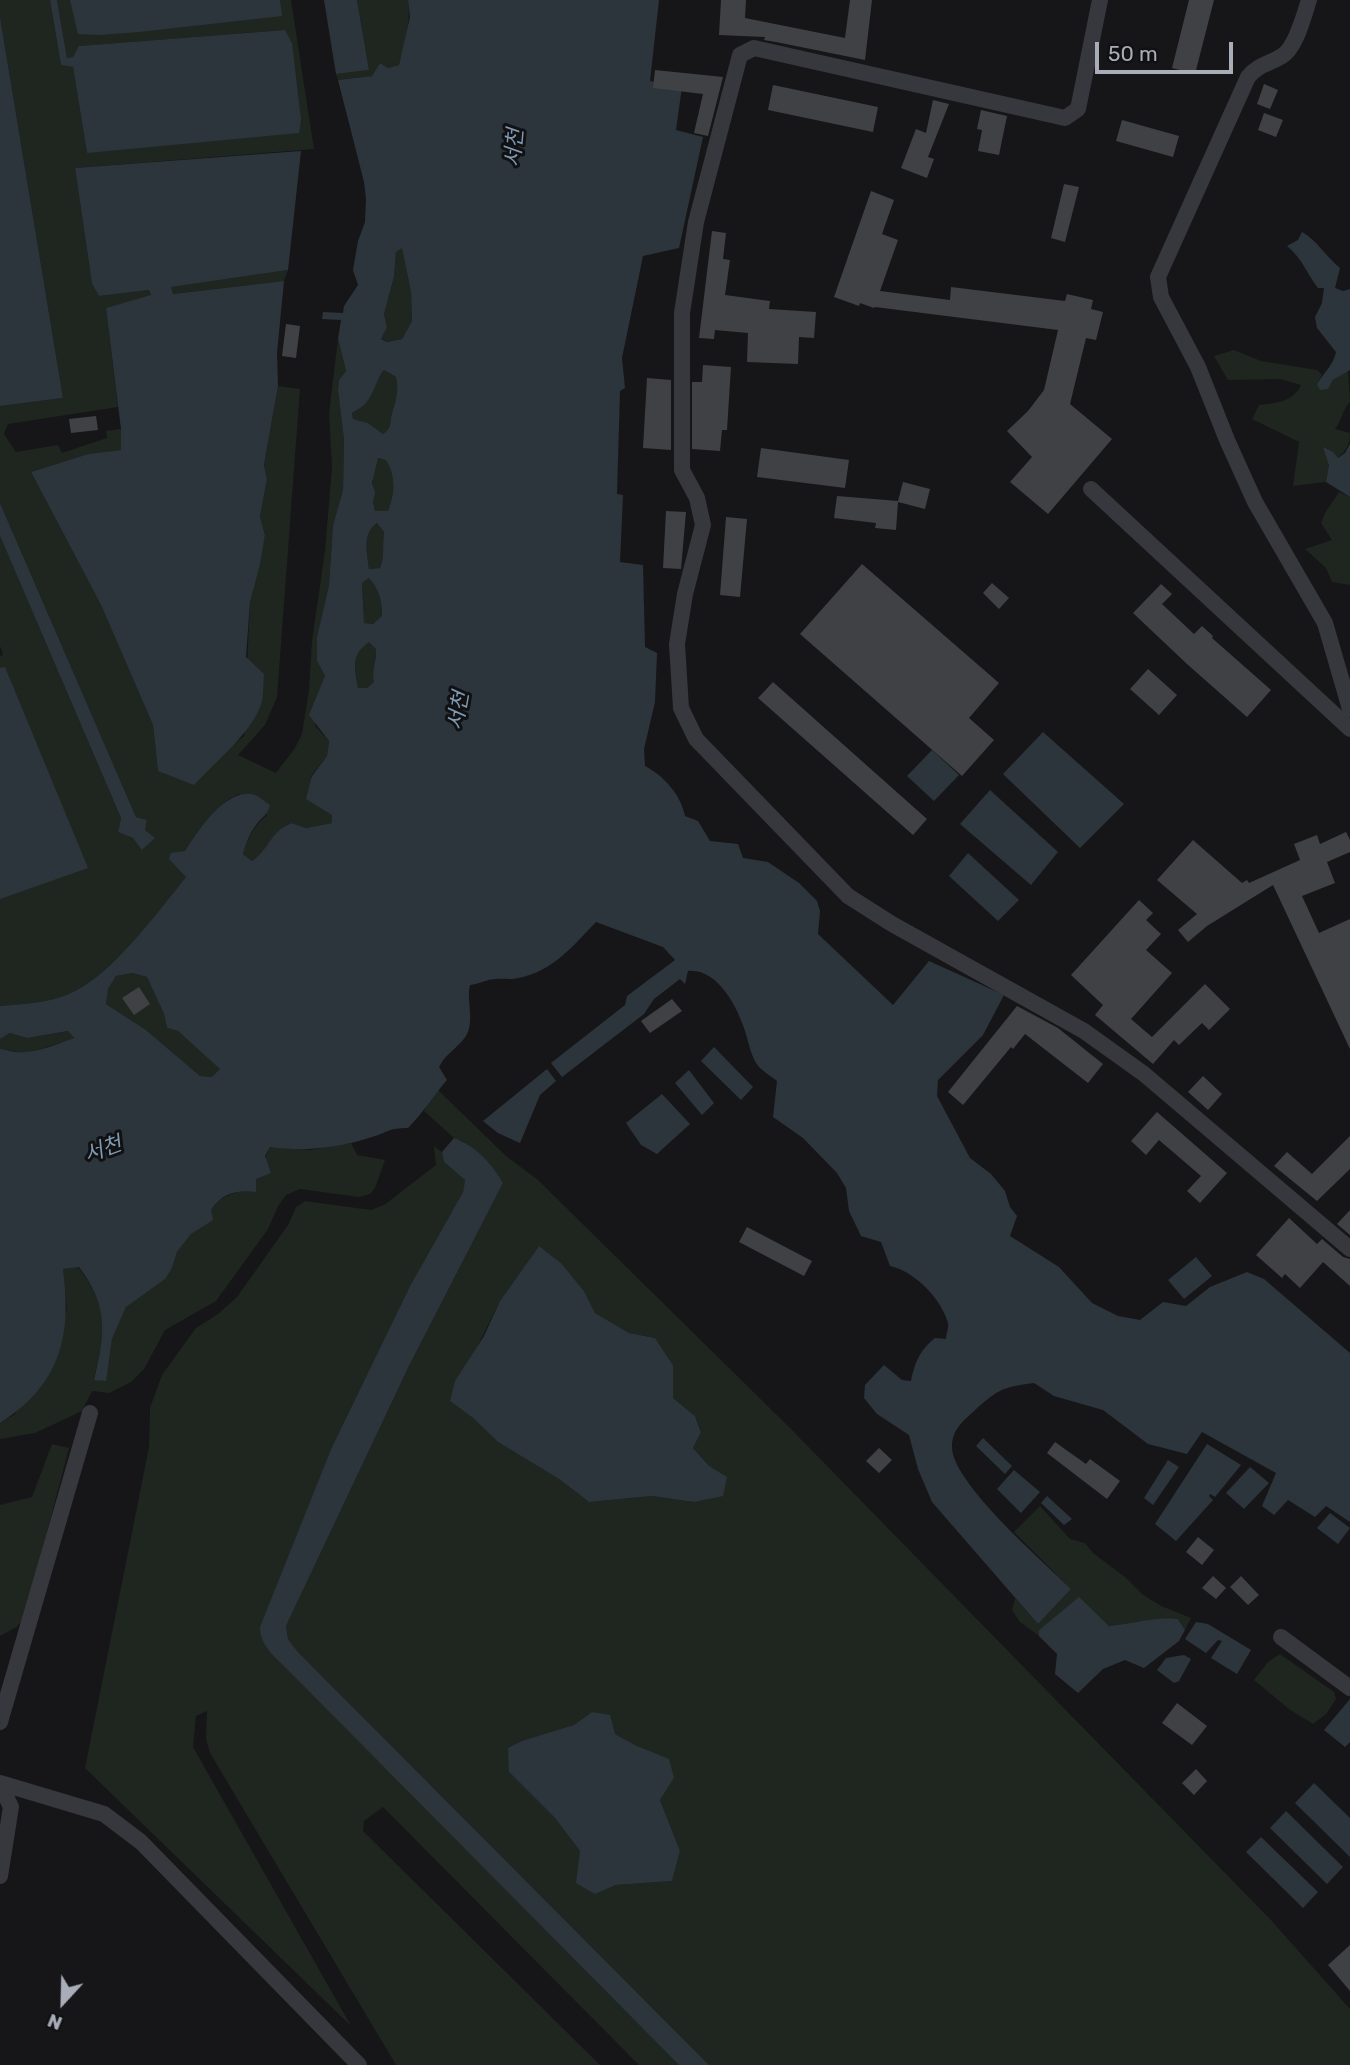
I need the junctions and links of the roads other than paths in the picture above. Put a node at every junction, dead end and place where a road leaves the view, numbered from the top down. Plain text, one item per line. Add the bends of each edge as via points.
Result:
1 (1100, 0) edge
2 (1309, 0) edge
3 (1091, 489) dead end
4 (1350, 709) edge
5 (1350, 729) edge
6 (1350, 1249) edge
7 (90, 1413) dead end
8 (1281, 1637) dead end
9 (1350, 1688) edge
10 (0, 1722) edge
11 (0, 1784) edge
12 (0, 1876) edge
13 (359, 2065) edge

1 - 6 street via 1078,110 1065,118 754,48 740,55 696,222 682,313 682,470 704,524 677,644 681,708 696,739 848,896 1084,1031 1144,1074
2 - 4 street via 1291,49 1248,77 1158,277 1161,297 1198,368 1255,502 1325,623
3 - 5 street
7 - 10 street
8 - 9 street
11 - 12 street via 11,1807
11 - 13 street via 104,1814 141,1842

